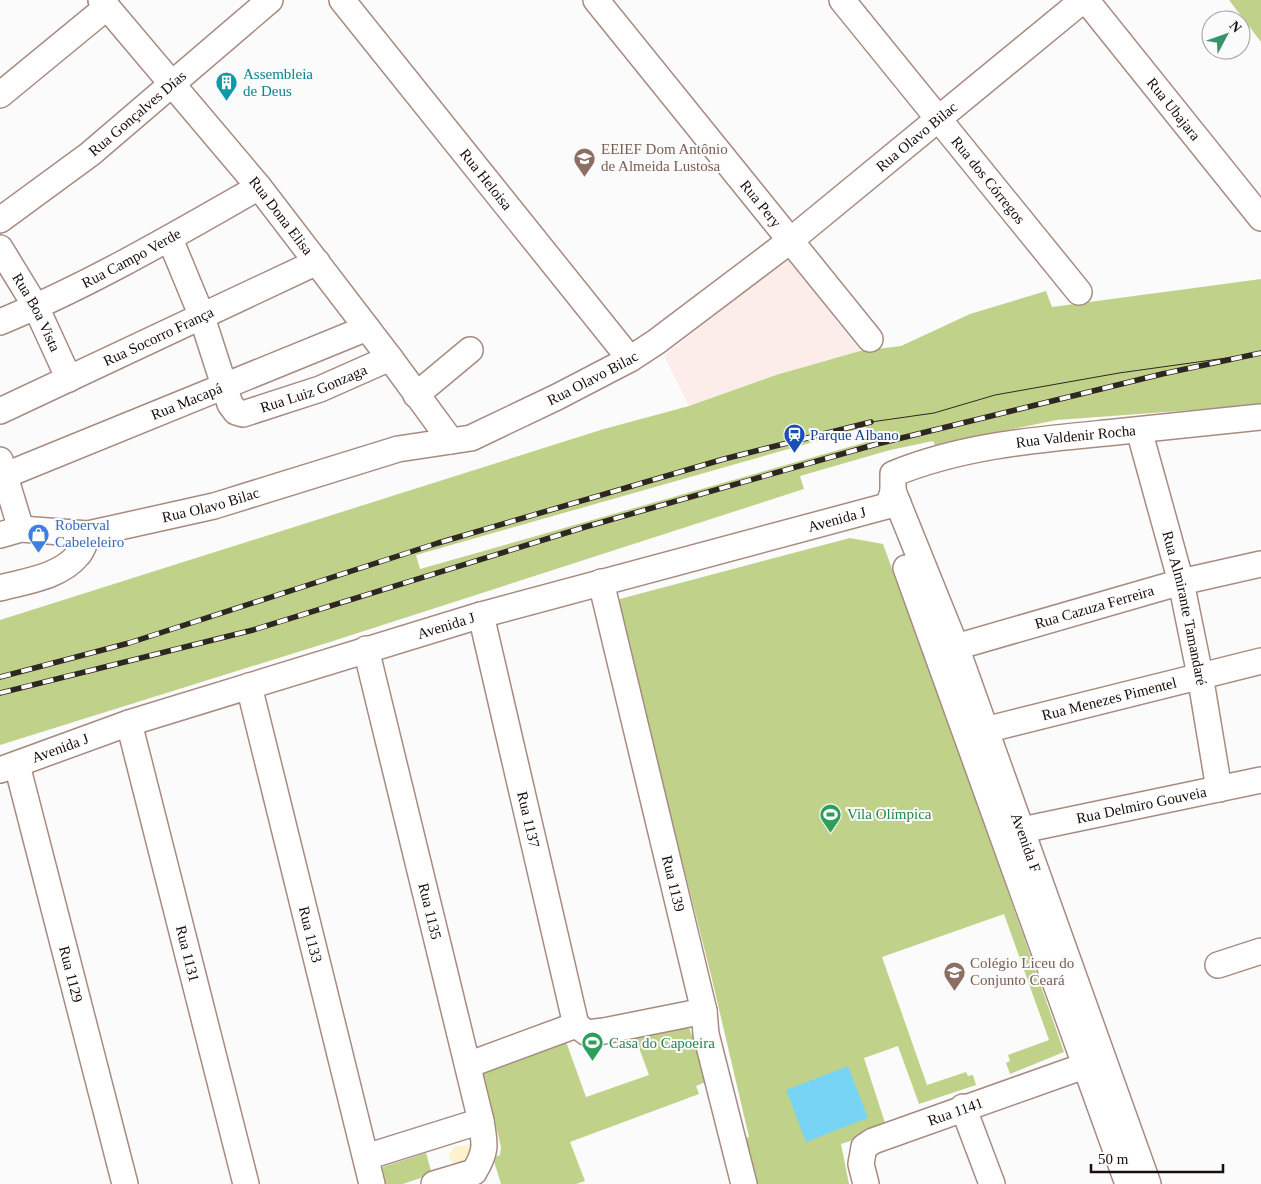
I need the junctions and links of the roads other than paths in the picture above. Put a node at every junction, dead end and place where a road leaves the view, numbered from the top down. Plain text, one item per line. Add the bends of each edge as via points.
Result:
1 (270, 0) edge
2 (342, 0) edge
3 (596, 0) edge
4 (842, 0) edge
5 (1085, 0) edge
6 (104, 4) edge
7 (173, 84) junction
8 (0, 96) edge
9 (939, 120) junction
10 (259, 187) junction
11 (1261, 218) edge
12 (0, 220) edge
13 (170, 238) junction
14 (791, 240) junction
15 (0, 248) edge
16 (317, 262) junction
17 (1079, 292) dead end
18 (36, 307) junction
19 (202, 314) junction
20 (0, 322) edge
21 (367, 328) junction
22 (870, 339) dead end
23 (470, 350) dead end
24 (390, 358) junction
25 (630, 359) junction
26 (69, 379) junction
27 (224, 386) junction
28 (416, 395) junction
29 (0, 411) edge
30 (1261, 417) edge
31 (1139, 430) junction
32 (451, 441) junction
33 (3, 468) edge
34 (893, 493) junction
35 (10, 532) edge
36 (88, 534) junction
37 (1261, 564) edge
38 (601, 582) junction
39 (1181, 582) junction
40 (0, 588) edge
41 (481, 615) junction
42 (956, 647) junction
43 (366, 649) junction
44 (1261, 661) edge
45 (1200, 675) junction
46 (249, 686) junction
47 (129, 722) junction
48 (985, 730) junction
49 (9, 768) edge
50 (1261, 780) edge
51 (993, 781) junction
52 (1219, 790) junction
53 (1022, 830) junction
54 (1261, 951) edge
55 (1218, 964) dead end
56 (704, 1011) junction
57 (576, 1025) junction
58 (468, 1065) junction
59 (1084, 1066) junction
60 (963, 1107) junction
61 (481, 1121) junction
62 (366, 1156) junction
63 (477, 1178) edge
64 (1139, 1183) edge
65 (125, 1184) edge
66 (246, 1184) edge
67 (372, 1184) edge
68 (434, 1184) edge
69 (744, 1184) edge
70 (866, 1184) edge
71 (992, 1184) edge

1 - 7 street, Rua Gonçalves Días
2 - 25 street, Rua Heloisa
3 - 14 street, Rua Pery
4 - 9 street, Rua dos Córregos
5 - 9 street, Rua Olavo Bilac
5 - 11 street, Rua Ubajara
6 - 7 street, Rua Dona Elisa
6 - 8 street
7 - 10 street, Rua Dona Elisa
7 - 12 street, Rua Gonçalves Días via 90,154
9 - 14 street, Rua Olavo Bilac
9 - 17 street, Rua dos Córregos
10 - 13 street, Rua Campo Verde
10 - 16 street, Rua Dona Elisa
13 - 18 street, Rua Campo Verde
13 - 19 street
14 - 22 street, Rua Pery
14 - 25 street, Rua Olavo Bilac
15 - 18 street, Rua Boa Vista
16 - 19 street, Rua Socorro França
16 - 21 street, Rua Dona Elisa
18 - 20 street, Rua Campo Verde
18 - 26 street, Rua Boa Vista
19 - 26 street, Rua Socorro França
19 - 27 street
21 - 24 street, Rua Dona Elisa
21 - 27 street, Rua Macapá
23 - 28 street
24 - 27 street, Rua Luiz Gonzaga via 320,389 243,414 236,412
24 - 28 street, Rua Dona Elisa
25 - 32 street, Rua Olavo Bilac via 488,431 472,438
26 - 29 street, Rua Socorro França
27 - 33 street, Rua Macapá
28 - 32 street, Rua Dona Elisa
30 - 31 street, Rua Valdenir Rocha
31 - 34 street, Rua Valdenir Rocha via 998,444 941,457
31 - 39 street, Rua Almirante Tamandaré
32 - 36 street, Rua Olavo Bilac via 398,450 214,506
33 - 35 street
34 - 38 street, Avenida J
34 - 42 street, Avenida F
34 - 51 street, Avenida F via 897,544
35 - 36 street, Rua Olavo Bilac
36 - 40 street via 79,554 68,566
37 - 39 street, Rua Cazuza Ferreira
38 - 41 street, Avenida J
38 - 56 street, Rua 1139
39 - 42 street, Rua Cazuza Ferreira
39 - 45 street, Rua Almirante Tamandaré
41 - 43 street, Avenida J
41 - 57 street, Rua 1137
42 - 48 street, Avenida F
43 - 46 street, Avenida J
43 - 58 street, Rua 1135
44 - 45 street, Rua Menezes Pimentel
45 - 48 street, Rua Menezes Pimentel
45 - 52 street, Rua Almirante Tamandaré
46 - 47 street, Avenida J
46 - 62 street, Rua 1133
47 - 49 street, Avenida J
47 - 66 street, Rua 1131
48 - 51 street, Avenida F
49 - 65 street, Rua 1129
50 - 52 street, Rua Delmiro Gouveia
51 - 53 street, Avenida F
51 - 59 street, Avenida F
52 - 53 street, Rua Delmiro Gouveia
53 - 64 street, Avenida F
54 - 55 street
56 - 57 street via 604,1032 587,1033
56 - 69 street, Rua 1139 via 706,1034
57 - 58 street
58 - 61 street, Rua 1135
59 - 60 street, Rua 1141
59 - 64 street, Avenida F
60 - 70 street, Rua 1141 via 864,1147 862,1164
60 - 71 street
61 - 62 street
61 - 63 street, Rua 1135 via 486,1146
62 - 67 street, Rua 1133
63 - 68 street

